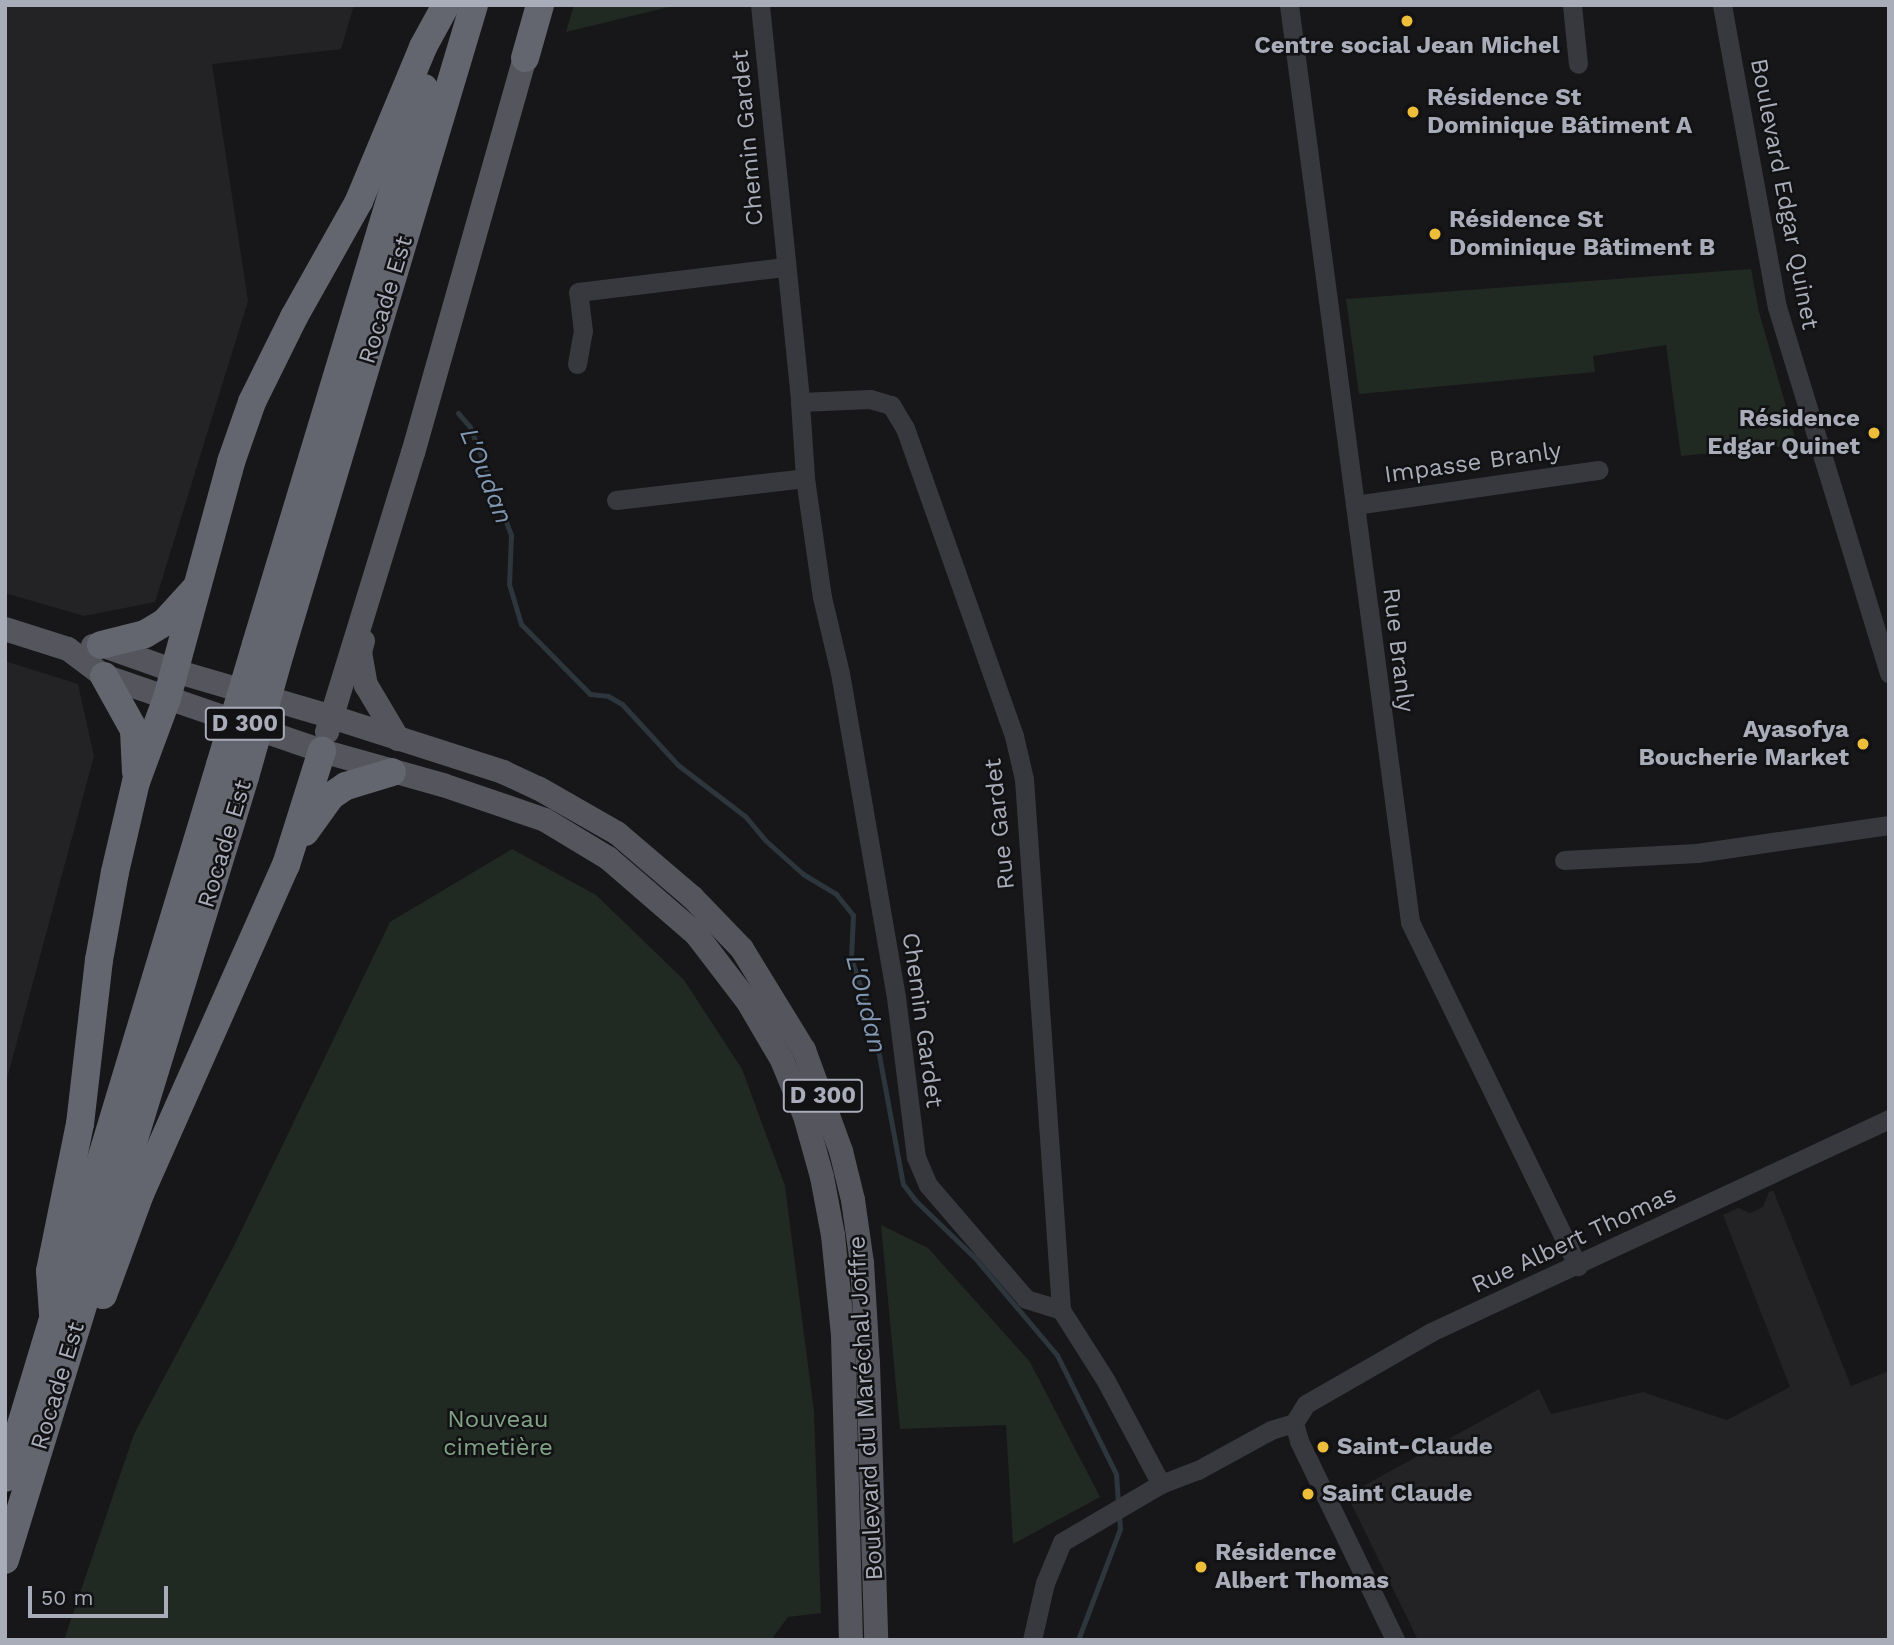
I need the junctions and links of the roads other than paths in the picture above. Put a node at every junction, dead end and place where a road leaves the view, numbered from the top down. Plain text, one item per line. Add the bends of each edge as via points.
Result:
1 (447, 5) edge
2 (474, 5) edge
3 (541, 5) edge
4 (760, 5) edge
5 (1289, 5) edge
6 (1572, 5) edge
7 (1722, 5) edge
8 (439, 50) junction
9 (525, 58) joint
10 (1578, 64) dead end
11 (417, 116) junction
12 (784, 267) junction
13 (577, 364) dead end
14 (800, 402) junction
15 (1598, 470) dead end
16 (805, 478) junction
17 (616, 500) dead end
18 (1355, 505) junction
19 (393, 517) junction
20 (197, 587) junction
21 (5, 629) edge
22 (101, 645) junction
23 (269, 647) junction
24 (68, 649) junction
25 (1889, 673) edge
26 (104, 676) junction
27 (171, 684) junction
28 (332, 717) junction
29 (398, 739) junction
30 (322, 751) junction
31 (392, 772) junction
32 (136, 782) junction
33 (1889, 825) edge
34 (1564, 860) dead end
35 (286, 865) junction
36 (1889, 1119) edge
37 (1578, 1266) junction
38 (1061, 1310) junction
39 (53, 1314) junction
40 (56, 1390) junction
41 (1294, 1423) junction
42 (5, 1478) edge
43 (1161, 1483) junction
44 (5, 1560) edge
45 (851, 1640) edge
46 (876, 1640) edge
47 (1032, 1640) edge
48 (1395, 1640) edge

1 - 8 highway, Rocade Est
2 - 8 highway, Rocade Est
3 - 9 highway
4 - 12 street, Chemin Gardet
5 - 18 street, Rue Branly
6 - 10 street
7 - 25 street, Boulevard Edgar Quinet via 1777,307
8 - 11 highway, Rocade Est
8 - 11 highway
9 - 19 main road
11 - 20 highway via 359,201 252,402
11 - 23 highway, Rocade Est
12 - 13 street via 578,292 583,331
12 - 14 street, Chemin Gardet
14 - 16 street, Chemin Gardet
14 - 38 street, Rue Gardet via 870,399 891,405 905,428 1014,736 1024,779
15 - 18 street, Impasse Branly
16 - 17 street
16 - 38 street, Chemin Gardet via 822,597 840,673 896,997 916,1157 928,1185 1026,1299
18 - 37 street, Rue Branly via 1410,922
19 - 28 main road
19 - 29 main road via 360,652 366,685
20 - 22 highway via 165,622 145,634
20 - 27 highway
21 - 24 main road, Boulevard du Maréchal Joffre
22 - 24 main road, Boulevard du Maréchal Joffre
22 - 27 main road, Boulevard du Maréchal Joffre
23 - 39 highway, Rocade Est, bridge via 220,765
23 - 40 highway, Rocade Est, bridge via 245,777
24 - 26 main road, Boulevard du Maréchal Joffre
26 - 27 main road, Boulevard du Maréchal Joffre
26 - 32 highway via 134,730
27 - 28 main road, Boulevard du Maréchal Joffre / D 300
27 - 30 main road, Boulevard du Maréchal Joffre / D 300
27 - 32 highway
28 - 29 main road, Boulevard du Maréchal Joffre / D 300
28 - 30 main road
29 - 46 main road, Boulevard du Maréchal Joffre / D 300 via 503,772 569,803 617,833 716,919 757,973 804,1049 841,1151 862,1263
30 - 31 main road, Boulevard du Maréchal Joffre / D 300
30 - 35 highway
31 - 35 highway via 346,786 331,796
31 - 45 main road, Boulevard du Maréchal Joffre / D 300 via 545,820 608,859 696,934 748,1002 782,1059 805,1116 833,1235 843,1336
32 - 39 highway via 99,960 80,1124 50,1271
33 - 34 street via 1697,853
35 - 40 highway via 140,1194 76,1368
36 - 37 street, Rue Albert Thomas
37 - 41 street, Rue Albert Thomas via 1431,1332 1306,1404
38 - 43 street
39 - 42 highway, Rocade Est
40 - 44 highway, Rocade Est
41 - 43 street via 1271,1430 1184,1477
41 - 48 street
43 - 47 street via 1062,1542 1045,1583

